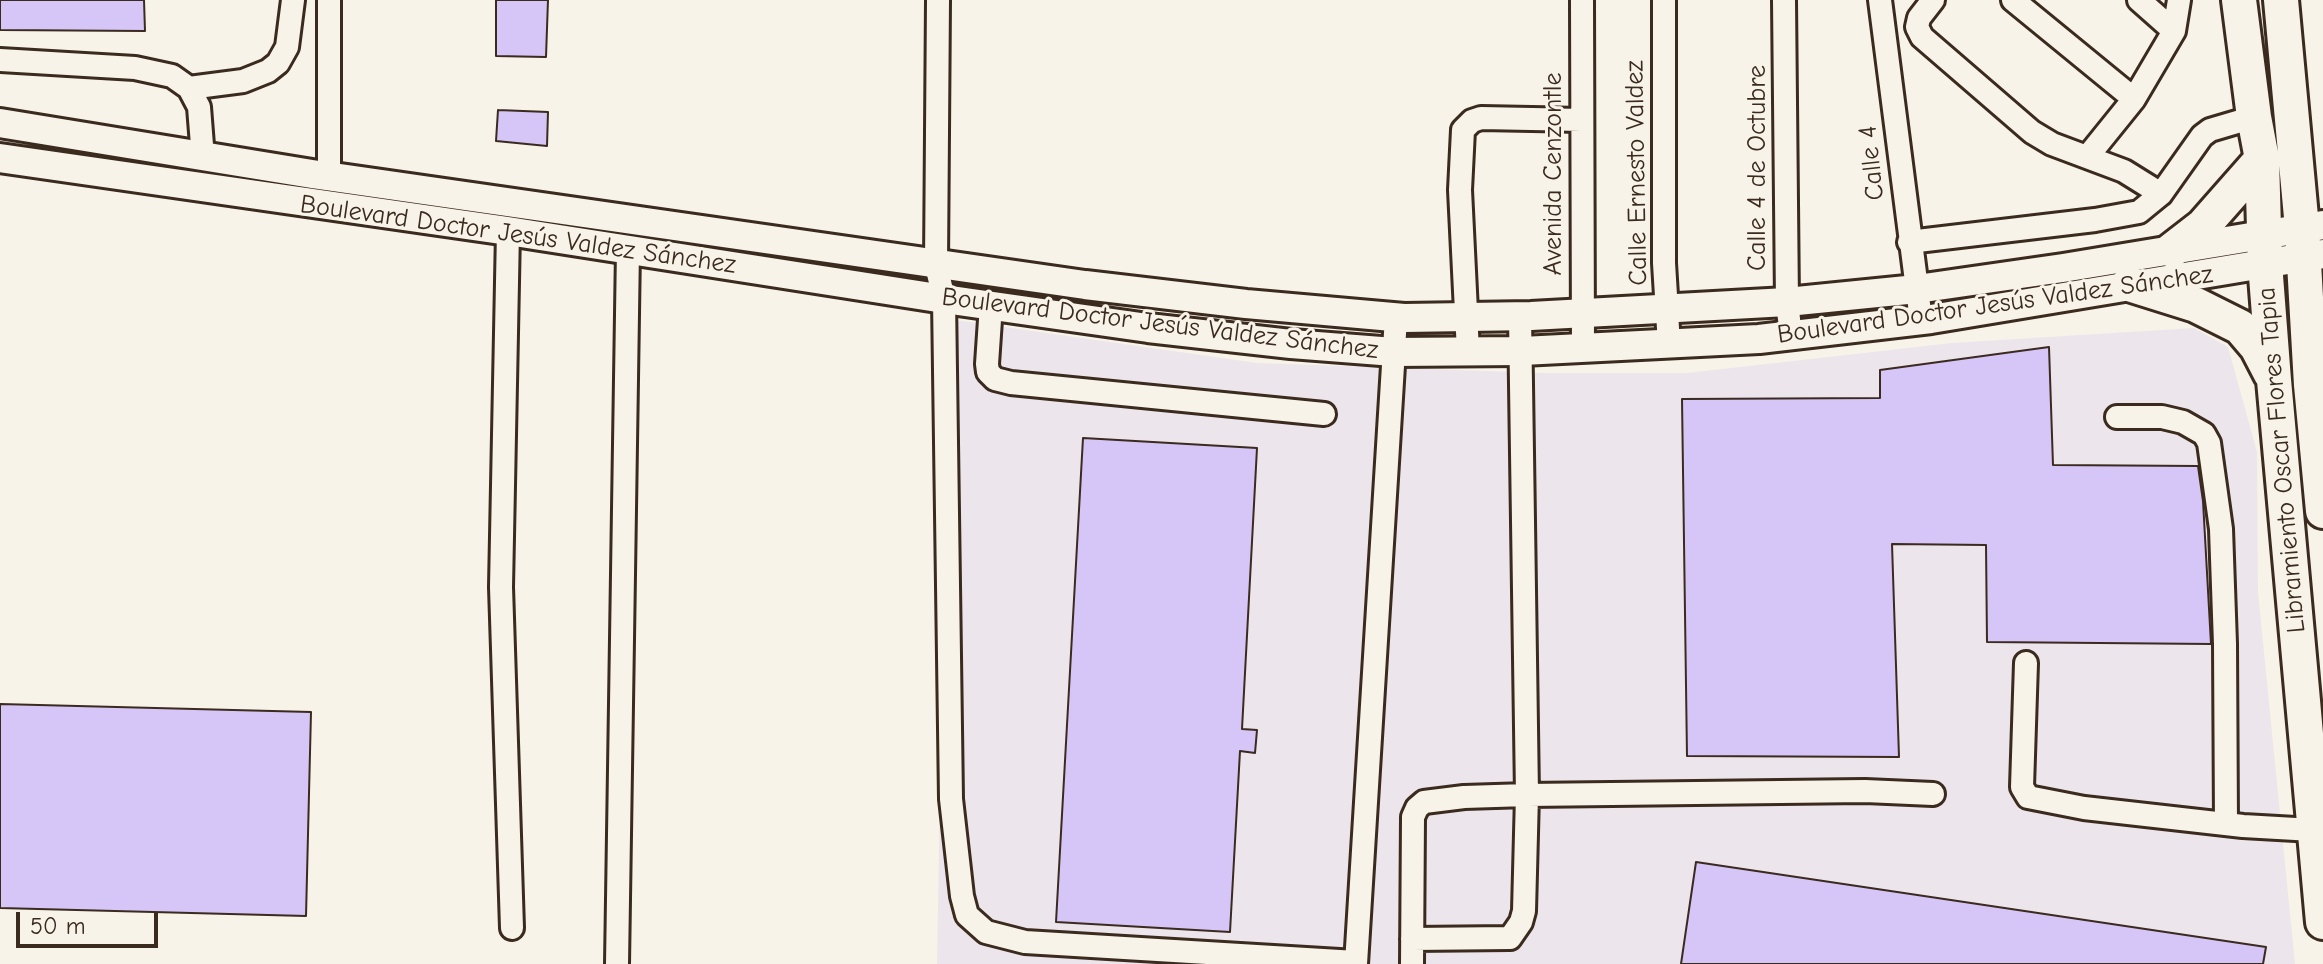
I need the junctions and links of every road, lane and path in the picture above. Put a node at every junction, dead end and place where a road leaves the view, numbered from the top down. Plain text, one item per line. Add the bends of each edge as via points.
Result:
1 (293, 0) edge
2 (329, 0) edge
3 (938, 0) edge
4 (1582, 0) edge
5 (1664, 0) edge
6 (1784, 0) edge
7 (1880, 0) edge
8 (2013, 0) edge
9 (2139, 0) edge
10 (2179, 0) edge
11 (2239, 0) edge
12 (2281, 0) edge
13 (1931, 2) edge
14 (2174, 31) junction
15 (0, 60) edge
16 (189, 88) junction
17 (2134, 99) junction
18 (2289, 111) junction
19 (2254, 117) junction
20 (1582, 120) junction
21 (0, 123) edge
22 (2088, 156) junction
23 (0, 158) edge
24 (203, 158) junction
25 (2262, 159) junction
26 (329, 177) junction
27 (2323, 183) edge
28 (2161, 194) junction
29 (508, 231) junction
30 (2312, 241) edge
31 (1909, 242) junction
32 (2265, 248) junction
33 (628, 249) junction
34 (2172, 250) junction
35 (936, 265) junction
36 (2129, 284) junction
37 (1917, 289) junction
38 (944, 299) junction
39 (1787, 302) junction
40 (991, 305) junction
41 (1667, 309) junction
42 (1582, 312) junction
43 (1520, 316) junction
44 (1396, 317) junction
45 (1467, 317) junction
46 (1921, 320) junction
47 (1791, 336) junction
48 (2323, 337) edge
49 (1669, 345) junction
50 (1583, 348) junction
51 (1522, 351) junction
52 (1394, 352) junction
53 (1468, 352) junction
54 (2274, 380) junction
55 (2311, 385) junction
56 (1324, 414) dead end
57 (2117, 417) dead end
58 (2323, 511) edge
59 (2026, 663) dead end
60 (1933, 794) dead end
61 (1527, 795) junction
62 (2226, 824) junction
63 (2318, 829) edge
64 (2323, 922) edge
65 (512, 928) dead end
66 (1412, 939) junction
67 (1356, 963) edge
68 (617, 964) edge
69 (1412, 964) edge

1 - 16 street via 287,47 278,63 243,81
2 - 26 street
3 - 35 street
4 - 20 street, Avenida Cenzontle
5 - 41 street, Calle Ernesto Valdez
6 - 39 street, Calle 4 de Octubre
7 - 31 street, Calle 4
8 - 17 street
9 - 14 street
10 - 14 street
11 - 19 highway, Libramiento Oscar Flores Tapia
12 - 18 highway, Libramiento Oscar Flores Tapia
13 - 22 street via 1918,23 1922,37 2032,132
14 - 17 street
15 - 16 street via 154,70
16 - 24 street via 199,107
17 - 22 street
18 - 27 highway
18 - 30 highway, Libramiento Oscar Flores Tapia
19 - 25 highway, Libramiento Oscar Flores Tapia
19 - 28 street via 2202,136
20 - 42 street, Avenida Cenzontle
20 - 45 street via 1481,118 1463,130 1460,190
21 - 24 main road, Boulevard Doctor Jesús Valdez Sánchez
22 - 28 street
23 - 29 main road, Boulevard Doctor Jesús Valdez Sánchez
24 - 26 main road, Boulevard Doctor Jesús Valdez Sánchez
25 - 32 highway, Libramiento Oscar Flores Tapia
25 - 34 highway via 2203,226
26 - 35 main road, Boulevard Doctor Jesús Valdez Sánchez
28 - 31 street via 2139,212 2125,215
29 - 33 main road, Boulevard Doctor Jesús Valdez Sánchez
29 - 65 street via 501,587
30 - 32 main road, Boulevard Doctor Jesús Valdez Sánchez
30 - 55 highway, Libramiento Oscar Flores Tapia
31 - 37 street, Calle 4
32 - 34 main road, Boulevard Doctor Jesús Valdez Sánchez
32 - 36 main road, Boulevard Doctor Jesús Valdez Sánchez
32 - 54 highway, Libramiento Oscar Flores Tapia
33 - 38 main road, Boulevard Doctor Jesús Valdez Sánchez
33 - 68 street
34 - 37 main road, Boulevard Doctor Jesús Valdez Sánchez
35 - 38 street
35 - 44 main road, Boulevard Doctor Jesús Valdez Sánchez via 1154,295
36 - 46 main road, Boulevard Doctor Jesús Valdez Sánchez
36 - 54 highway via 2184,301 2240,327
37 - 39 main road, Boulevard Doctor Jesús Valdez Sánchez
37 - 46 street, Calle 4
38 - 40 main road, Boulevard Doctor Jesús Valdez Sánchez
38 - 67 street via 951,799 967,915 986,932 1025,942
39 - 41 main road, Boulevard Doctor Jesús Valdez Sánchez
39 - 47 street, Calle 4 de Octubre
40 - 52 main road, Boulevard Doctor Jesús Valdez Sánchez via 1206,335
40 - 56 street via 987,364 995,379
41 - 42 main road, Boulevard Doctor Jesús Valdez Sánchez
41 - 49 street, Calle Ernesto Valdez
42 - 43 main road, Boulevard Doctor Jesús Valdez Sánchez
42 - 50 street, Avenida Cenzontle
43 - 45 main road, Boulevard Doctor Jesús Valdez Sánchez
43 - 51 street
44 - 45 main road, Boulevard Doctor Jesús Valdez Sánchez
44 - 52 street
45 - 53 street
46 - 47 main road, Boulevard Doctor Jesús Valdez Sánchez
47 - 49 main road, Boulevard Doctor Jesús Valdez Sánchez
48 - 55 highway
49 - 50 main road, Boulevard Doctor Jesús Valdez Sánchez
50 - 51 main road, Boulevard Doctor Jesús Valdez Sánchez
51 - 53 main road, Boulevard Doctor Jesús Valdez Sánchez
51 - 61 street
52 - 53 main road, Boulevard Doctor Jesús Valdez Sánchez
52 - 67 street
54 - 63 highway, Libramiento Oscar Flores Tapia
55 - 58 highway, Libramiento Oscar Flores Tapia
57 - 62 street via 2183,422 2209,443 2221,529
59 - 62 street via 2022,787 2028,797
60 - 61 street
61 - 66 street via 1464,797 1424,802 1417,808
61 - 66 street via 1524,911 1515,932 1501,939
62 - 63 street
63 - 64 highway, Libramiento Oscar Flores Tapia
66 - 69 street

